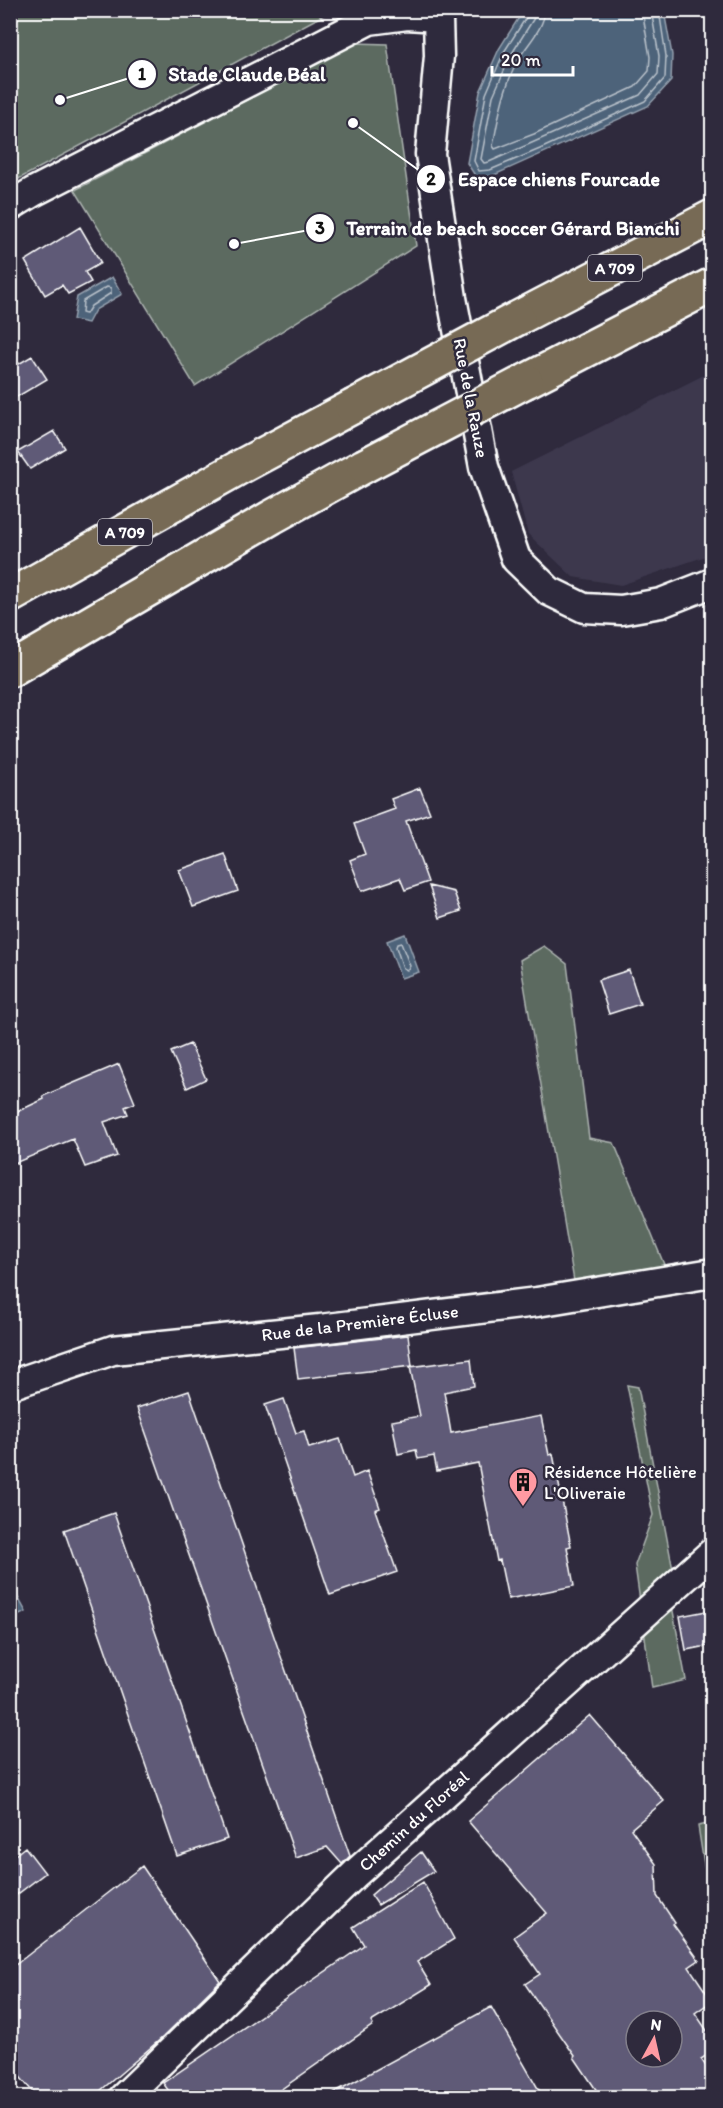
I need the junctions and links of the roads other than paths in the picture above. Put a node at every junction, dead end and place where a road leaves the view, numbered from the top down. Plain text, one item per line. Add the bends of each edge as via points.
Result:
1 (441, 14) edge
2 (10, 206) edge
3 (712, 218) edge
4 (712, 285) edge
5 (712, 583) edge
6 (10, 596) edge
7 (10, 670) edge
8 (712, 1273) edge
9 (10, 1385) edge
10 (712, 1553) edge
11 (123, 2097) edge

1 - 2 street via 369,20
1 - 5 street, Rue de la Rauze via 430,154 484,467 516,558 549,591 584,608 621,610 661,603
3 - 6 highway, A 709, bridge via 240,467
4 - 7 highway, bridge via 364,466
8 - 9 street, Rue de la Première Écluse via 537,1302 113,1350
10 - 11 street, Chemin du Floréal via 356,1873

